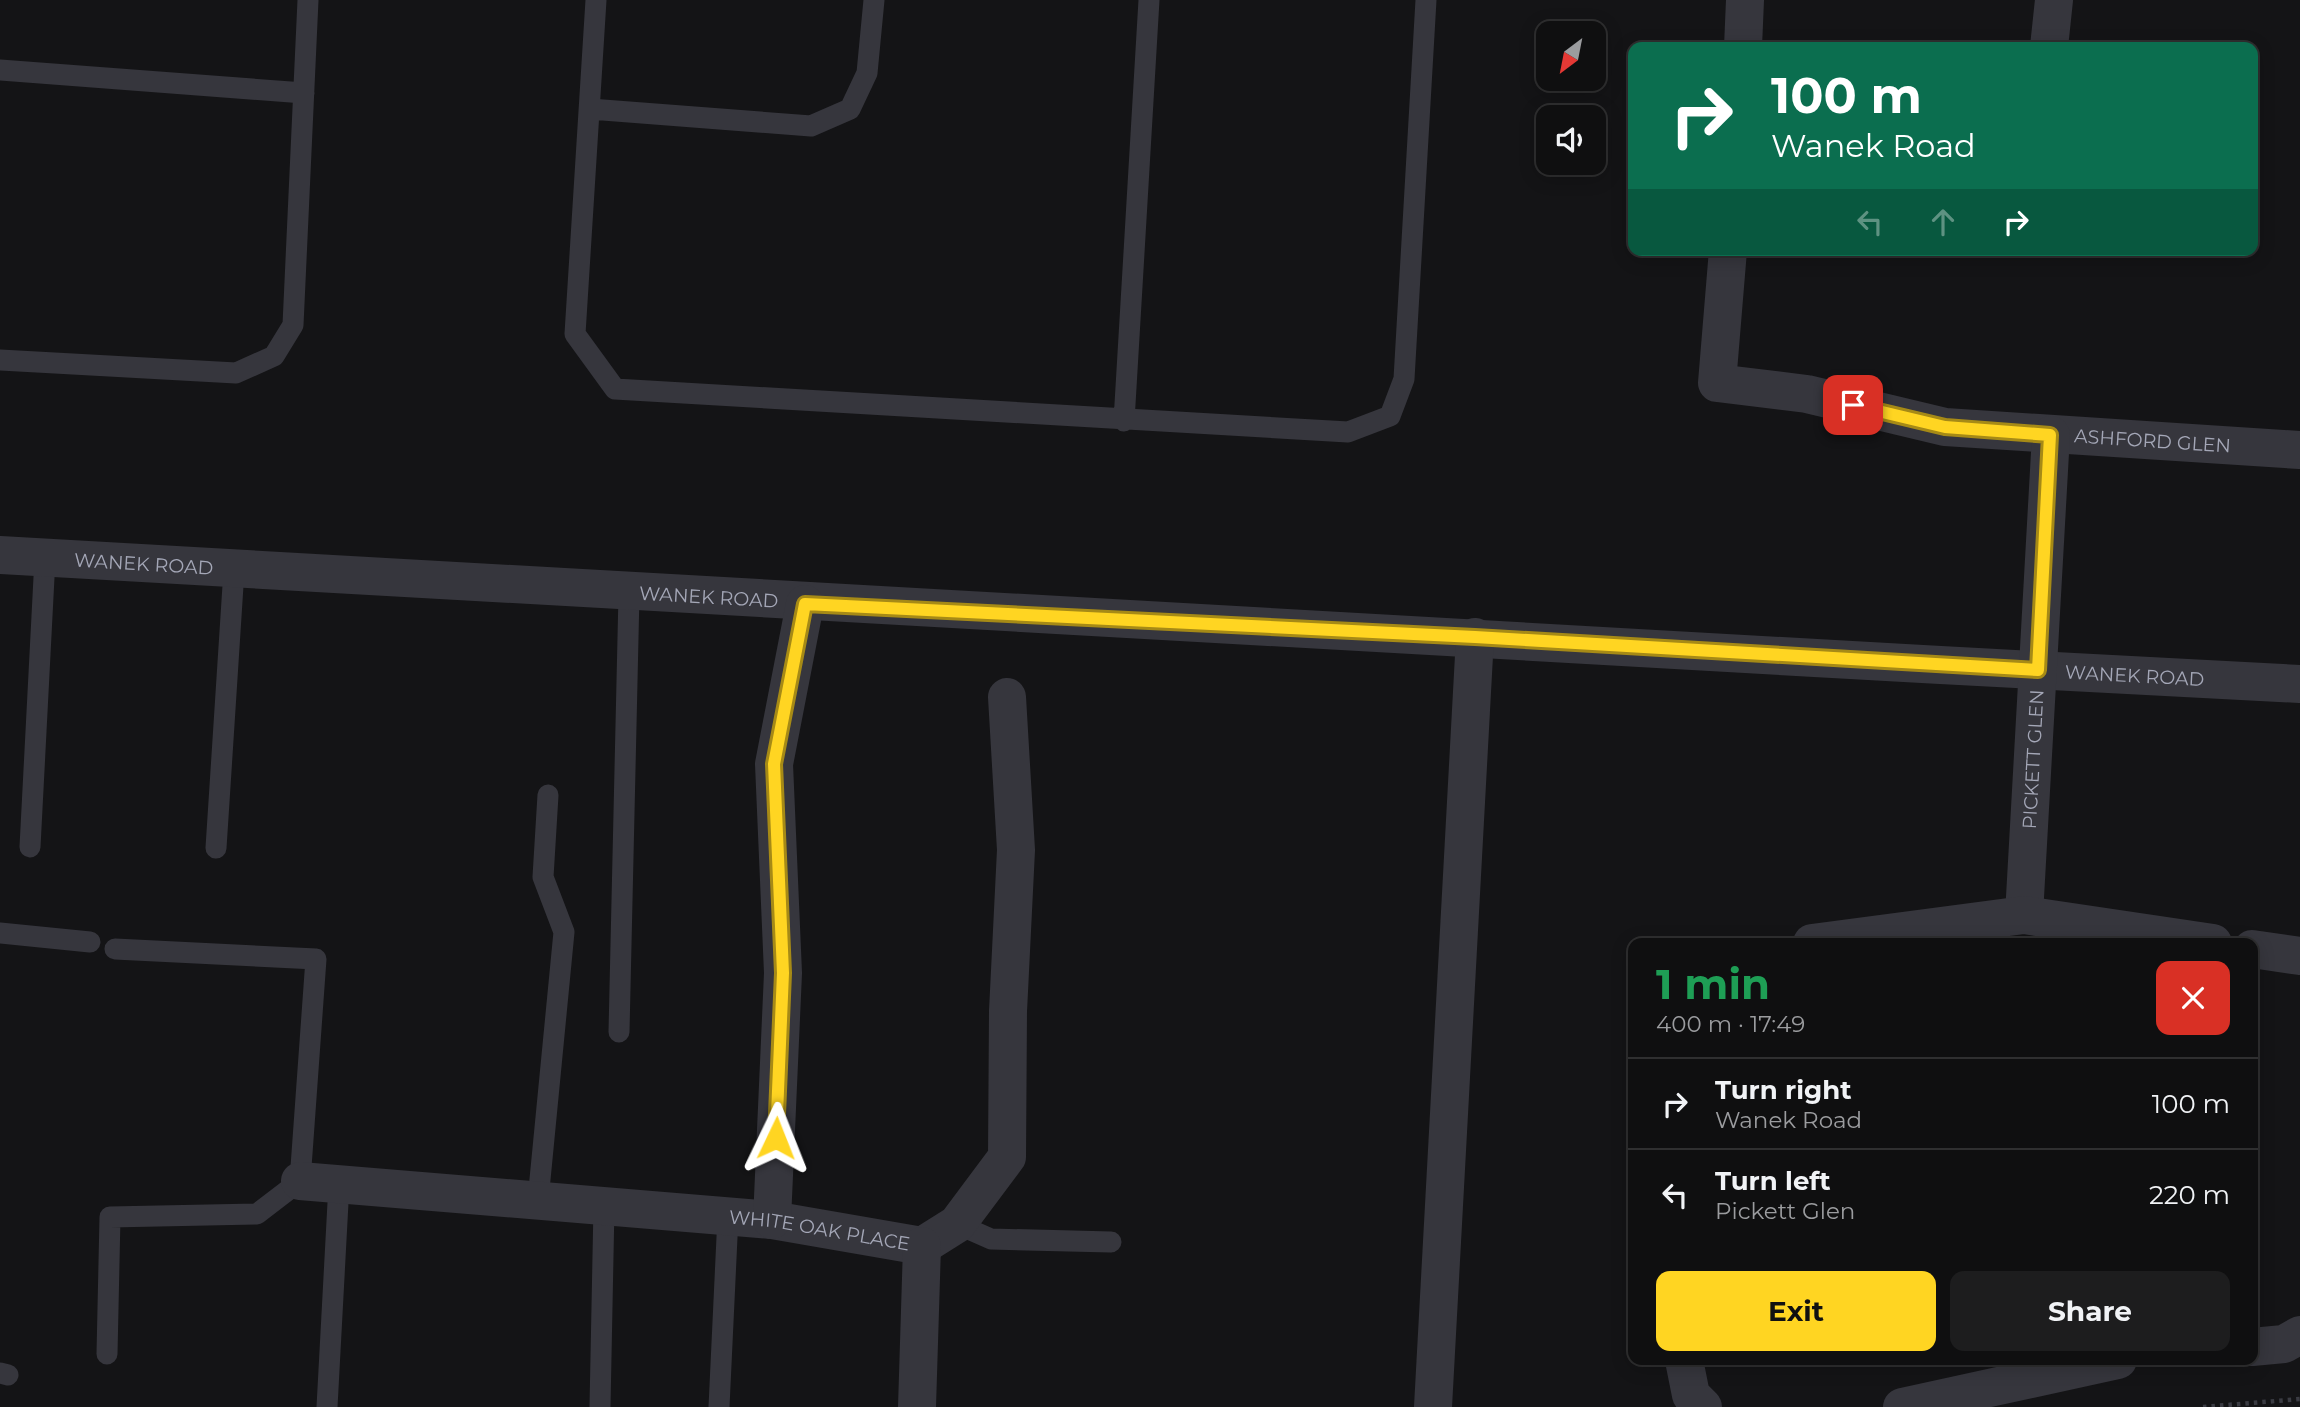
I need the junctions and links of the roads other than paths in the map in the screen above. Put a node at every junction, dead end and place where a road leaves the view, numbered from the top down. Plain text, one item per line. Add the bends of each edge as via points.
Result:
1 (308, 0) edge
2 (596, 0) edge
3 (874, 0) edge
4 (1149, 0) edge
5 (1426, 0) edge
6 (1745, 0) edge
7 (2054, 0) edge
8 (1743, 42) edge
9 (2050, 42) edge
10 (0, 70) edge
11 (304, 93) junction
12 (590, 109) junction
13 (1728, 256) edge
14 (0, 360) edge
15 (1124, 421) junction
16 (2050, 435) junction
17 (2300, 450) edge
18 (0, 555) edge
19 (45, 558) junction
20 (234, 569) junction
21 (629, 594) junction
22 (805, 604) junction
23 (1475, 637) junction
24 (2038, 670) junction
25 (2300, 684) edge
26 (1007, 697) dead end
27 (548, 795) dead end
28 (30, 847) dead end
29 (216, 848) dead end
30 (2024, 915) junction
31 (0, 933) edge
32 (1850, 938) edge
33 (2179, 938) edge
34 (90, 943) dead end
35 (115, 948) dead end
36 (2258, 950) edge
37 (2300, 956) edge
38 (619, 1032) dead end
39 (300, 1181) junction
40 (339, 1184) junction
41 (538, 1200) junction
42 (604, 1206) junction
43 (728, 1216) junction
44 (772, 1220) junction
45 (957, 1224) junction
46 (1111, 1242) dead end
47 (922, 1246) junction
48 (2300, 1335) edge
49 (2258, 1346) edge
50 (107, 1354) dead end
51 (1685, 1365) edge
52 (2095, 1365) edge
53 (327, 1407) edge
54 (600, 1407) edge
55 (719, 1407) edge
56 (917, 1407) edge
57 (1433, 1407) edge
58 (1703, 1407) edge
59 (1902, 1407) edge

1 - 11 lane
2 - 12 lane
3 - 12 lane via 867,73 850,109 811,126
4 - 15 lane
5 - 15 lane via 1404,379 1390,416 1348,432
6 - 8 street
7 - 9 street
10 - 11 lane
11 - 14 lane via 293,326 274,356 236,373
12 - 15 lane via 575,334 615,389
13 - 16 street, ASHFORD GLEN via 1717,383 1807,394 1945,427
16 - 17 street, ASHFORD GLEN
16 - 24 street, PICKETT GLEN
18 - 19 street, WANEK ROAD
19 - 20 street, WANEK ROAD
19 - 28 lane
20 - 21 street, WANEK ROAD
20 - 29 lane
21 - 22 street, WANEK ROAD
21 - 38 lane
22 - 23 street, WANEK ROAD
22 - 44 street via 774,764 783,973
23 - 24 street, WANEK ROAD
23 - 57 street
24 - 25 street, WANEK ROAD
24 - 30 street, PICKETT GLEN
26 - 45 street, WHITE OAK PLACE via 1016,850 1007,1157
27 - 41 lane via 543,877 564,932
30 - 32 street
30 - 33 street
31 - 34 lane
35 - 39 lane via 316,959
36 - 37 street
39 - 40 street, WHITE OAK PLACE
39 - 50 lane via 257,1214 110,1217
40 - 41 street, WHITE OAK PLACE
40 - 53 lane
41 - 42 street, WHITE OAK PLACE
42 - 43 street, WHITE OAK PLACE
42 - 54 lane
43 - 44 street, WHITE OAK PLACE
43 - 55 lane
44 - 47 street, WHITE OAK PLACE
45 - 46 lane via 991,1240
45 - 47 street, WHITE OAK PLACE
47 - 56 street
48 - 49 street via 2284,1344
51 - 58 street via 1691,1395
52 - 59 street

